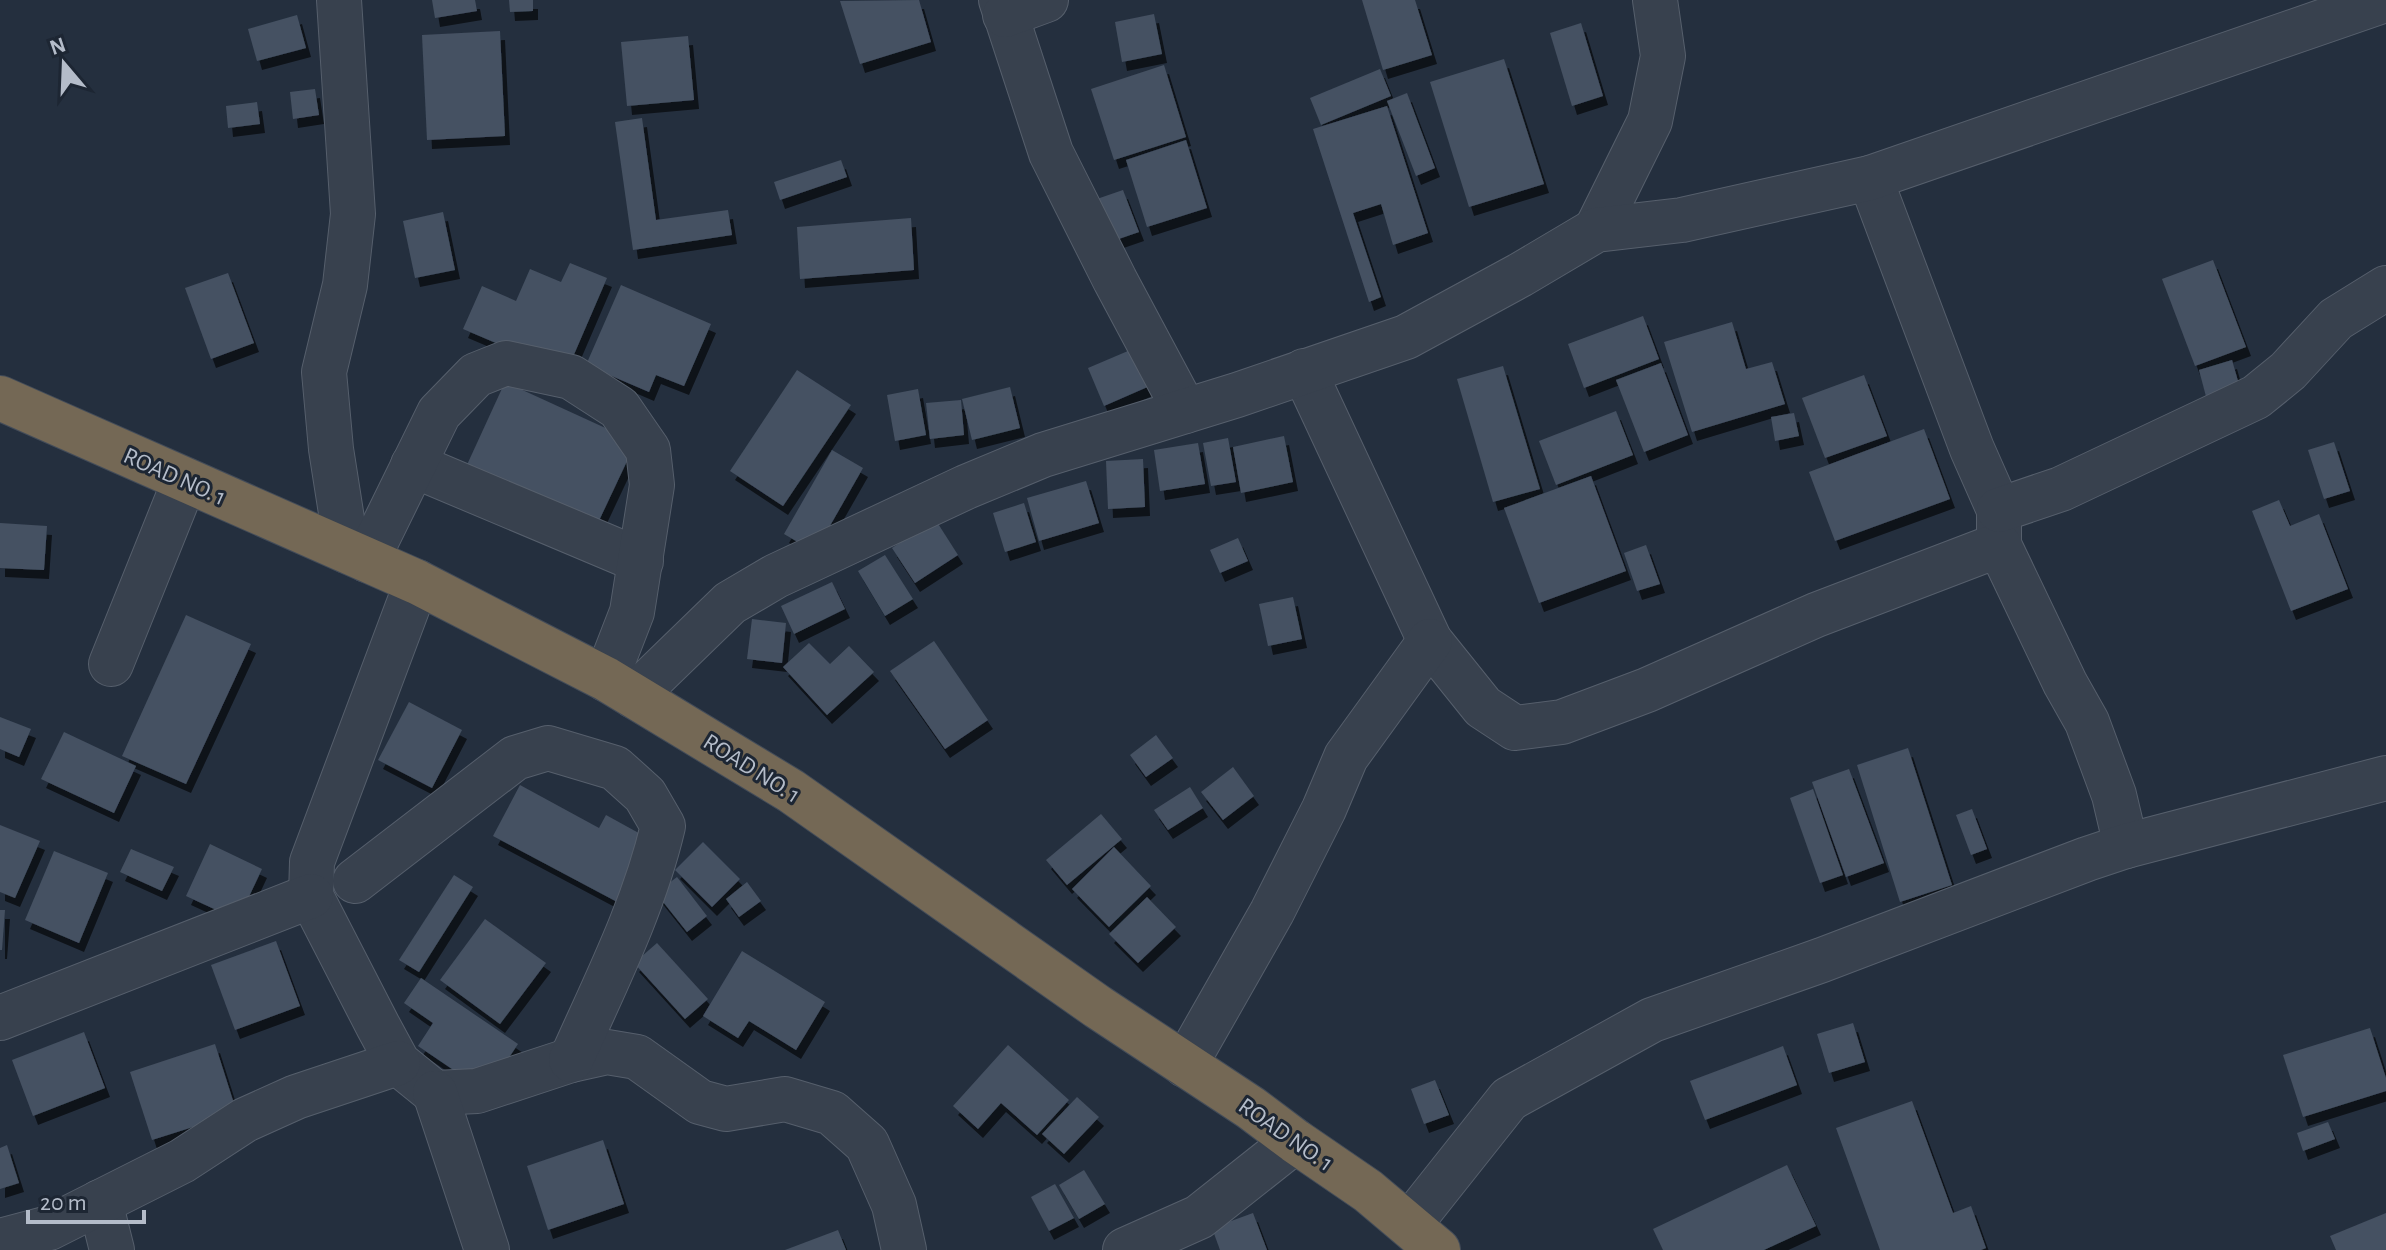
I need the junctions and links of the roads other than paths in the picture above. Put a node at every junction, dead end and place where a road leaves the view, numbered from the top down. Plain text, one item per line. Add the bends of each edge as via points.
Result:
1 (339, 0) edge
2 (1046, 0) edge
3 (1655, 0) edge
4 (2385, 0) edge
5 (1003, 7) edge
6 (1870, 178) junction
7 (1596, 230) junction
8 (2386, 288) edge
9 (1304, 371) junction
10 (0, 398) edge
11 (1185, 411) junction
12 (413, 465) junction
13 (185, 480) junction
14 (1999, 528) junction
15 (357, 556) junction
16 (641, 561) junction
17 (417, 582) junction
18 (1430, 641) junction
19 (111, 664) dead end
20 (620, 687) junction
21 (2386, 778) edge
22 (2126, 846) junction
23 (355, 881) dead end
24 (311, 896) junction
25 (0, 1018) edge
26 (571, 1060) junction
27 (398, 1063) junction
28 (1185, 1065) junction
29 (435, 1093) junction
30 (1295, 1141) junction
31 (100, 1202) junction
32 (1424, 1238) edge
33 (0, 1241) edge
34 (112, 1250) edge
35 (487, 1250) edge
36 (904, 1250) edge
37 (1125, 1250) edge

1 - 15 street via 353,214 345,285 324,372 331,449
2 - 5 street
3 - 7 street via 1663,56 1650,121
4 - 6 street
5 - 11 street via 1051,153
6 - 7 street via 1682,220
6 - 14 street
7 - 9 street via 1406,337
8 - 14 street via 2336,319 2256,397 2061,489
9 - 11 street
9 - 18 street
10 - 13 highway, ROAD NO. 1
11 - 20 street via 1043,455 776,576 730,603
12 - 15 street
12 - 16 street
12 - 16 street via 439,413 476,375 506,363 571,377 619,408 648,450 652,485
13 - 15 highway, ROAD NO. 1
13 - 19 street
14 - 18 street via 1816,615 1562,722 1515,728 1483,707
14 - 22 street via 2087,722
15 - 17 highway, ROAD NO. 1
16 - 20 street
17 - 20 highway, ROAD NO. 1
17 - 24 street via 312,862
18 - 28 street via 1346,757 1272,912
20 - 28 highway, ROAD NO. 1 via 791,791
21 - 22 street
22 - 32 street via 1652,1020 1509,1099
23 - 26 street via 515,758 548,748 615,768 645,795 663,826 636,912
24 - 25 street
24 - 27 street
26 - 29 street via 477,1091
26 - 36 street via 607,1052 637,1057 700,1102 726,1109 785,1099 832,1113 867,1144 894,1205
27 - 29 street
27 - 31 street via 245,1120 182,1161
28 - 30 highway, ROAD NO. 1
29 - 35 street
30 - 32 highway, ROAD NO. 1
30 - 37 street via 1199,1217
31 - 33 street via 49,1228
31 - 34 street

